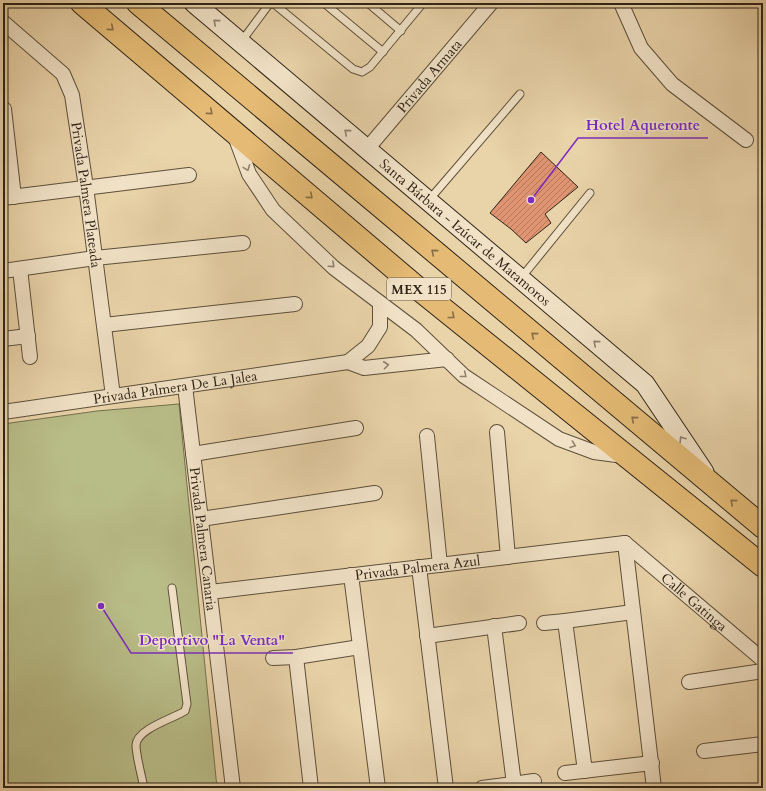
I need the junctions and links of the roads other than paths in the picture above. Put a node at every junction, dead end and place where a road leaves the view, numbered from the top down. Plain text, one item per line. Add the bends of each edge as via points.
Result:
1 (82, 3) edge
2 (138, 3) edge
3 (194, 3) edge
4 (270, 3) edge
5 (273, 3) edge
6 (324, 3) edge
7 (368, 3) edge
8 (491, 3) edge
9 (621, 3) edge
10 (419, 5) edge
11 (3, 22) edge
12 (401, 31) junction
13 (240, 42) junction
14 (383, 52) junction
15 (520, 94) dead end
16 (4, 109) dead end
17 (5, 131) edge
18 (234, 132) junction
19 (746, 140) dead end
20 (367, 149) junction
21 (189, 175) dead end
22 (86, 187) junction
23 (590, 192) dead end
24 (9, 197) edge
25 (428, 200) junction
26 (243, 242) dead end
27 (95, 258) junction
28 (20, 269) junction
29 (3, 271) edge
30 (520, 278) junction
31 (380, 303) junction
32 (295, 304) dead end
33 (104, 325) junction
34 (28, 336) junction
35 (3, 339) edge
36 (30, 357) dead end
37 (447, 359) junction
38 (348, 362) junction
39 (185, 386) junction
40 (113, 396) junction
41 (3, 412) edge
42 (356, 428) dead end
43 (497, 432) dead end
44 (427, 436) dead end
45 (193, 454) junction
46 (626, 456) junction
47 (711, 483) junction
48 (375, 493) dead end
49 (201, 519) junction
50 (763, 527) edge
51 (625, 543) junction
52 (508, 557) junction
53 (440, 565) junction
54 (763, 566) edge
55 (419, 568) junction
56 (351, 575) junction
57 (172, 588) dead end
58 (210, 592) junction
59 (633, 612) junction
60 (565, 621) junction
61 (519, 623) dead end
62 (544, 623) dead end
63 (494, 626) junction
64 (427, 636) junction
65 (360, 647) junction
66 (296, 657) junction
67 (274, 658) dead end
68 (763, 660) edge
69 (763, 671) edge
70 (689, 682) dead end
71 (763, 744) edge
72 (704, 751) dead end
73 (652, 763) junction
74 (585, 771) junction
75 (565, 774) dead end
76 (534, 781) dead end
77 (514, 784) junction
78 (144, 788) edge
79 (233, 788) edge
80 (311, 788) edge
81 (378, 788) edge
82 (446, 788) edge
83 (482, 788) edge
84 (654, 788) edge

1 -> 18 main road, MEX 115
47 -> 2 main road, MEX 115
13 -> 3 street, Santa Bárbara - Izúcar de Matamoros
4 - 13 lane
5 - 14 lane via 357,71 366,70
6 - 14 lane
7 - 12 lane
8 - 20 street, Privada Armata
9 - 19 street via 641,48 672,84
10 - 12 lane
11 - 22 street, Privada Palmera Plateada via 63,74 72,95
12 - 14 lane
20 -> 13 street, Santa Bárbara - Izúcar de Matamoros
15 - 25 lane
16 - 17 street
17 - 24 street
18 -> 31 street via 249,174 273,210 334,268
18 -> 46 main road, MEX 115 via 421,292
20 - 25 street, Santa Bárbara - Izúcar de Matamoros
21 - 22 street
22 - 24 street
22 - 27 street, Privada Palmera Plateada
23 - 30 lane
25 - 30 street, Santa Bárbara - Izúcar de Matamoros
26 - 27 street
27 - 28 street
27 - 33 street, Privada Palmera Plateada
28 - 29 street
28 - 34 street
47 -> 30 street, Santa Bárbara - Izúcar de Matamoros via 645,384
31 - 37 street via 416,330
31 - 38 street via 380,327 368,346
32 - 33 street
33 - 40 street, Privada Palmera Plateada
34 - 35 street
34 - 36 street
38 -> 37 street, Privada Palmera De La Jalea via 364,368
37 -> 46 street via 464,376 558,439 594,452
38 - 39 street, Privada Palmera De La Jalea
39 - 40 street, Privada Palmera De La Jalea
39 - 45 street, Privada Palmera Canaria
40 - 41 street, Privada Palmera De La Jalea
42 - 45 street
43 - 52 street
44 - 53 street
45 - 49 street, Privada Palmera Canaria
46 - 54 main road, MEX 115
50 -> 47 main road, MEX 115
48 - 49 street
49 - 58 street, Privada Palmera Canaria
51 - 52 street, Privada Palmera Azul
51 - 59 street
51 - 68 street, Calle Gatinga
52 - 53 street, Privada Palmera Azul
53 - 55 street, Privada Palmera Azul
55 - 56 street, Privada Palmera Azul
55 - 64 street
56 - 58 street, Privada Palmera Azul
56 - 65 street
57 - 78 lane via 187,704 185,711 147,730 139,737 136,745
58 - 79 street, Privada Palmera Canaria
59 - 60 street
59 - 73 street
60 - 62 street
60 - 74 street
61 - 63 street
63 - 64 street
63 - 77 street
64 - 82 street
65 - 66 street
65 - 81 street
66 - 67 street
66 - 80 street
69 - 70 street
71 - 72 street
73 - 74 street
73 - 84 street
74 - 75 street
76 - 77 street
77 - 83 street

